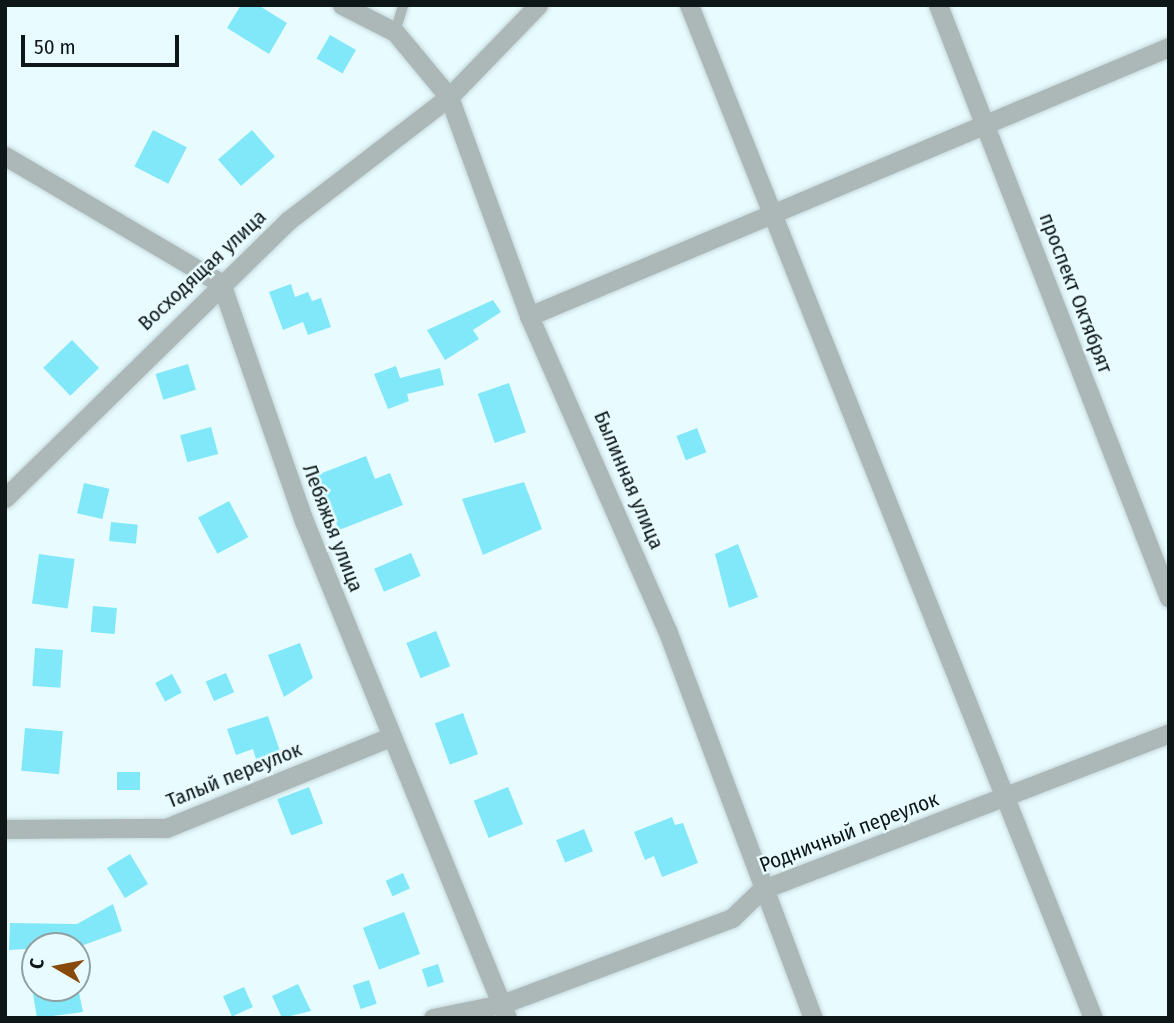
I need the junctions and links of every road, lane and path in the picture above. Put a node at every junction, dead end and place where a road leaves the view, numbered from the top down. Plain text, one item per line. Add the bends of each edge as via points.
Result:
1 (342, 5) edge
2 (404, 5) edge
3 (538, 5) edge
4 (689, 5) edge
5 (938, 5) edge
6 (395, 32) junction
7 (1169, 47) edge
8 (449, 97) junction
9 (985, 121) junction
10 (5, 156) edge
11 (772, 212) junction
12 (221, 283) junction
13 (529, 316) junction
14 (5, 498) edge
15 (1169, 598) edge
16 (1169, 733) edge
17 (390, 737) junction
18 (1002, 797) junction
19 (5, 829) edge
20 (761, 890) junction
21 (504, 1011) edge
22 (433, 1018) edge
23 (813, 1018) edge
24 (1093, 1018) edge

1 - 6 street, Былинная улица
2 - 6 lane
3 - 8 street, Восходящая улица
4 - 11 street
5 - 9 street, проспект Октябрят
6 - 8 street, Былинная улица
7 - 9 street
8 - 12 street, Восходящая улица via 352,167
8 - 13 street, Былинная улица
9 - 11 street
9 - 15 street, проспект Октябрят
10 - 12 street
11 - 13 street
11 - 18 street
12 - 14 street, Восходящая улица
12 - 17 street, Лебяжья улица via 304,521
13 - 20 street, Былинная улица via 667,630
16 - 18 street, Родничный переулок
17 - 19 street, Талый переулок via 166,828
17 - 21 street, Лебяжья улица
18 - 20 street, Родничный переулок
18 - 24 street
20 - 21 street, Родничный переулок via 732,918
20 - 23 street, Былинная улица
21 - 22 street, Родничный переулок

